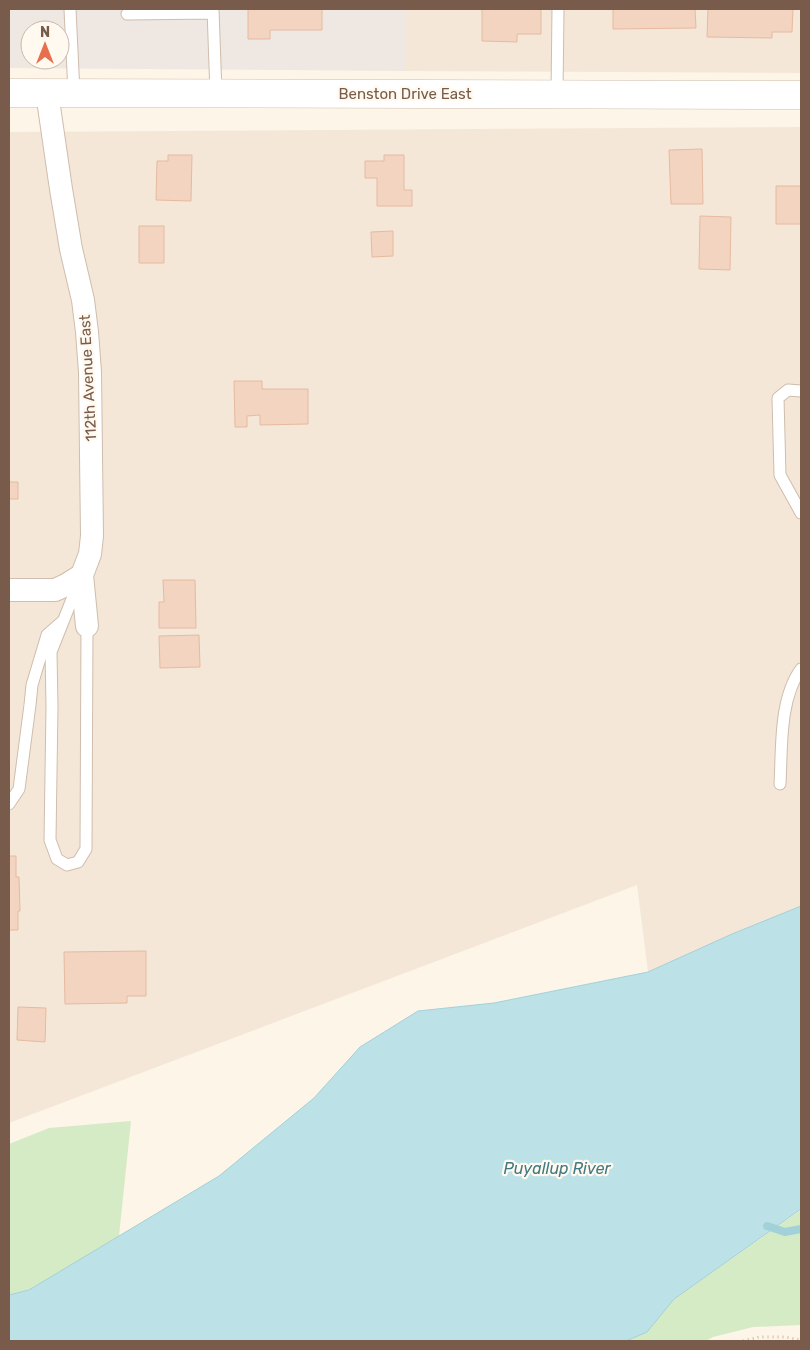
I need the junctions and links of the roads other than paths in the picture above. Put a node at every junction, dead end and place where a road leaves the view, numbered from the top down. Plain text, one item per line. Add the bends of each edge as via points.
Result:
1 (70, 9) edge
2 (558, 9) edge
3 (213, 11) edge
4 (127, 14) dead end
5 (9, 93) edge
6 (47, 93) junction
7 (74, 93) junction
8 (216, 94) junction
9 (557, 94) junction
10 (801, 95) edge
11 (801, 390) edge
12 (801, 513) edge
13 (82, 576) junction
14 (9, 590) edge
15 (64, 620) junction
16 (87, 626) joint
17 (801, 669) edge
18 (780, 784) dead end
19 (9, 804) edge

1 - 7 lane
2 - 9 lane
3 - 4 lane
3 - 8 lane
5 - 6 street, Benston Drive East
6 - 7 street, Benston Drive East
6 - 13 street, 112th Avenue East via 71,249 83,300 90,372 92,536
7 - 8 street, Benston Drive East
8 - 9 street, Benston Drive East
9 - 10 street, Benston Drive East
11 - 12 lane via 788,390 778,398 778,406 780,475
13 - 14 street via 55,590
13 - 15 lane
13 - 16 street, 112th Avenue East
15 - 16 lane via 51,652 50,840 57,859 68,865 78,862 86,849
15 - 19 lane via 47,635 32,684 19,789
17 - 18 lane via 793,681 788,699

